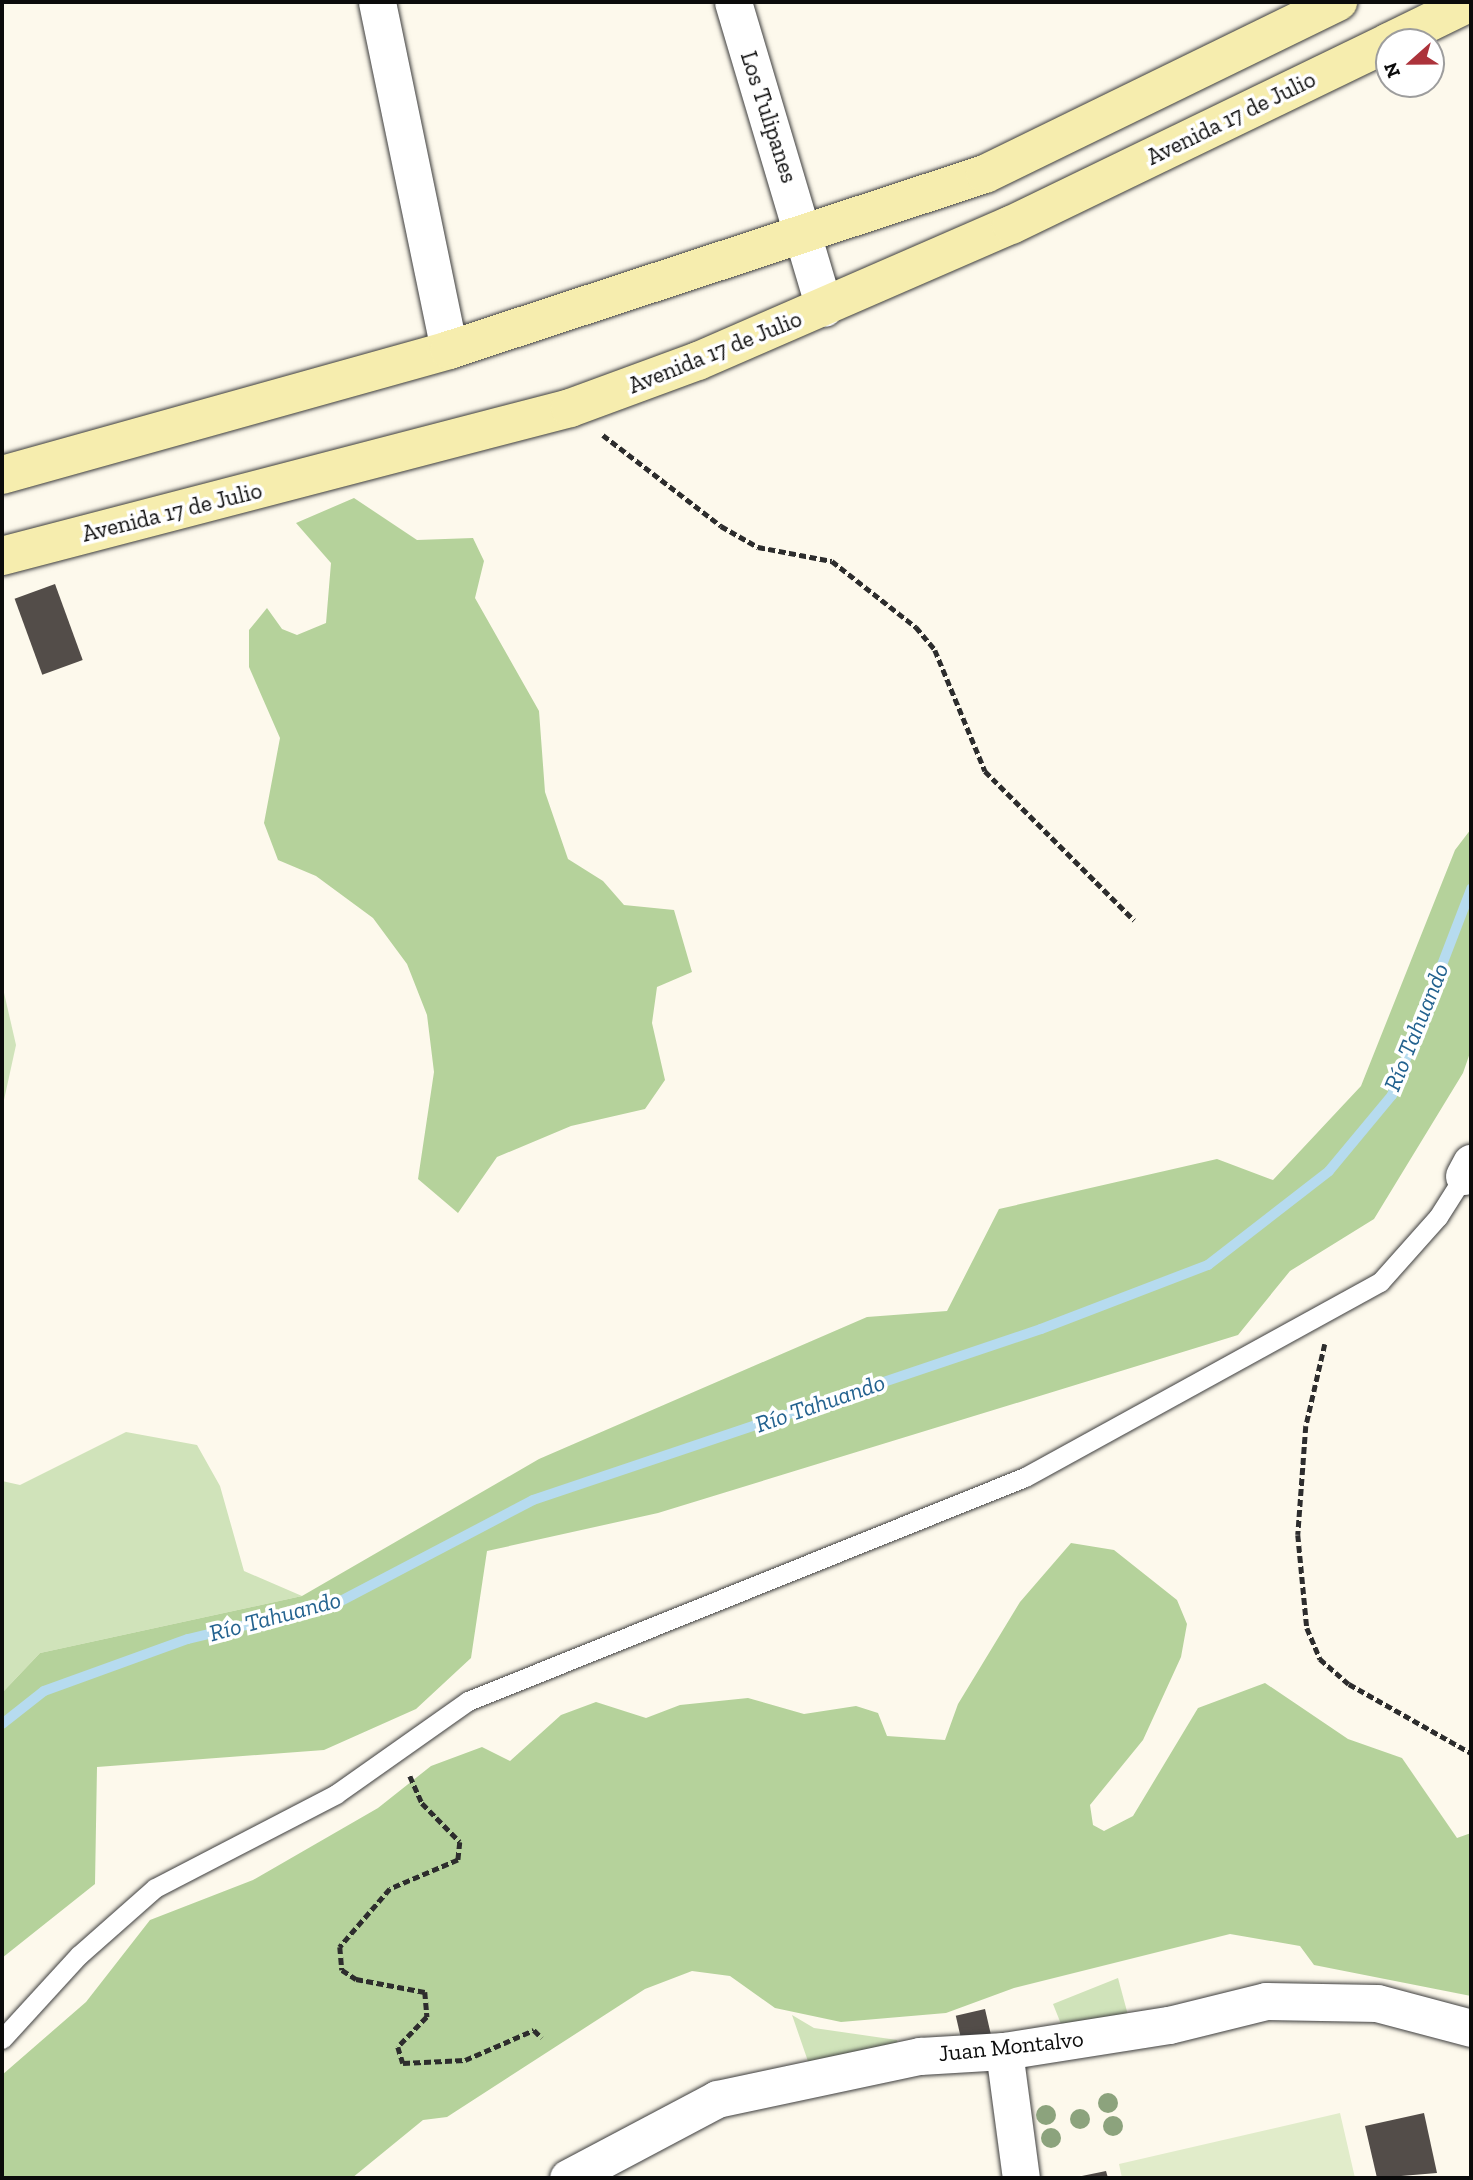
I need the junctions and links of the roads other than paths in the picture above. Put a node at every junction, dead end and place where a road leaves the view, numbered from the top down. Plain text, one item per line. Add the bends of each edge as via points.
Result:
1 (377, 2) edge
2 (733, 2) edge
3 (1338, 2) edge
4 (1471, 2) edge
5 (1418, 28) edge
6 (1375, 49) edge
7 (805, 232) junction
8 (824, 308) junction
9 (449, 350) junction
10 (2, 475) edge
11 (2, 556) edge
12 (1469, 1171) edge
13 (1471, 2028) edge
14 (2, 2039) edge
15 (1004, 2051) junction
16 (569, 2178) edge
17 (1021, 2178) edge

1 - 9 street
2 - 7 street, Los Tulipanes
3 - 7 main road via 985,174
4 - 5 main road, Avenida 17 de Julio
6 - 8 main road, Avenida 17 de Julio
7 - 8 street, Los Tulipanes
7 - 9 main road
8 - 11 main road, Avenida 17 de Julio via 570,408
9 - 10 main road
12 - 14 lane via 1438,1217 1380,1282 1025,1478 468,1701 336,1794 155,1888 79,1955
13 - 15 street, Juan Montalvo via 1377,2003 1266,2001 1169,2025
15 - 16 street, Juan Montalvo via 920,2056 718,2099
15 - 17 street

